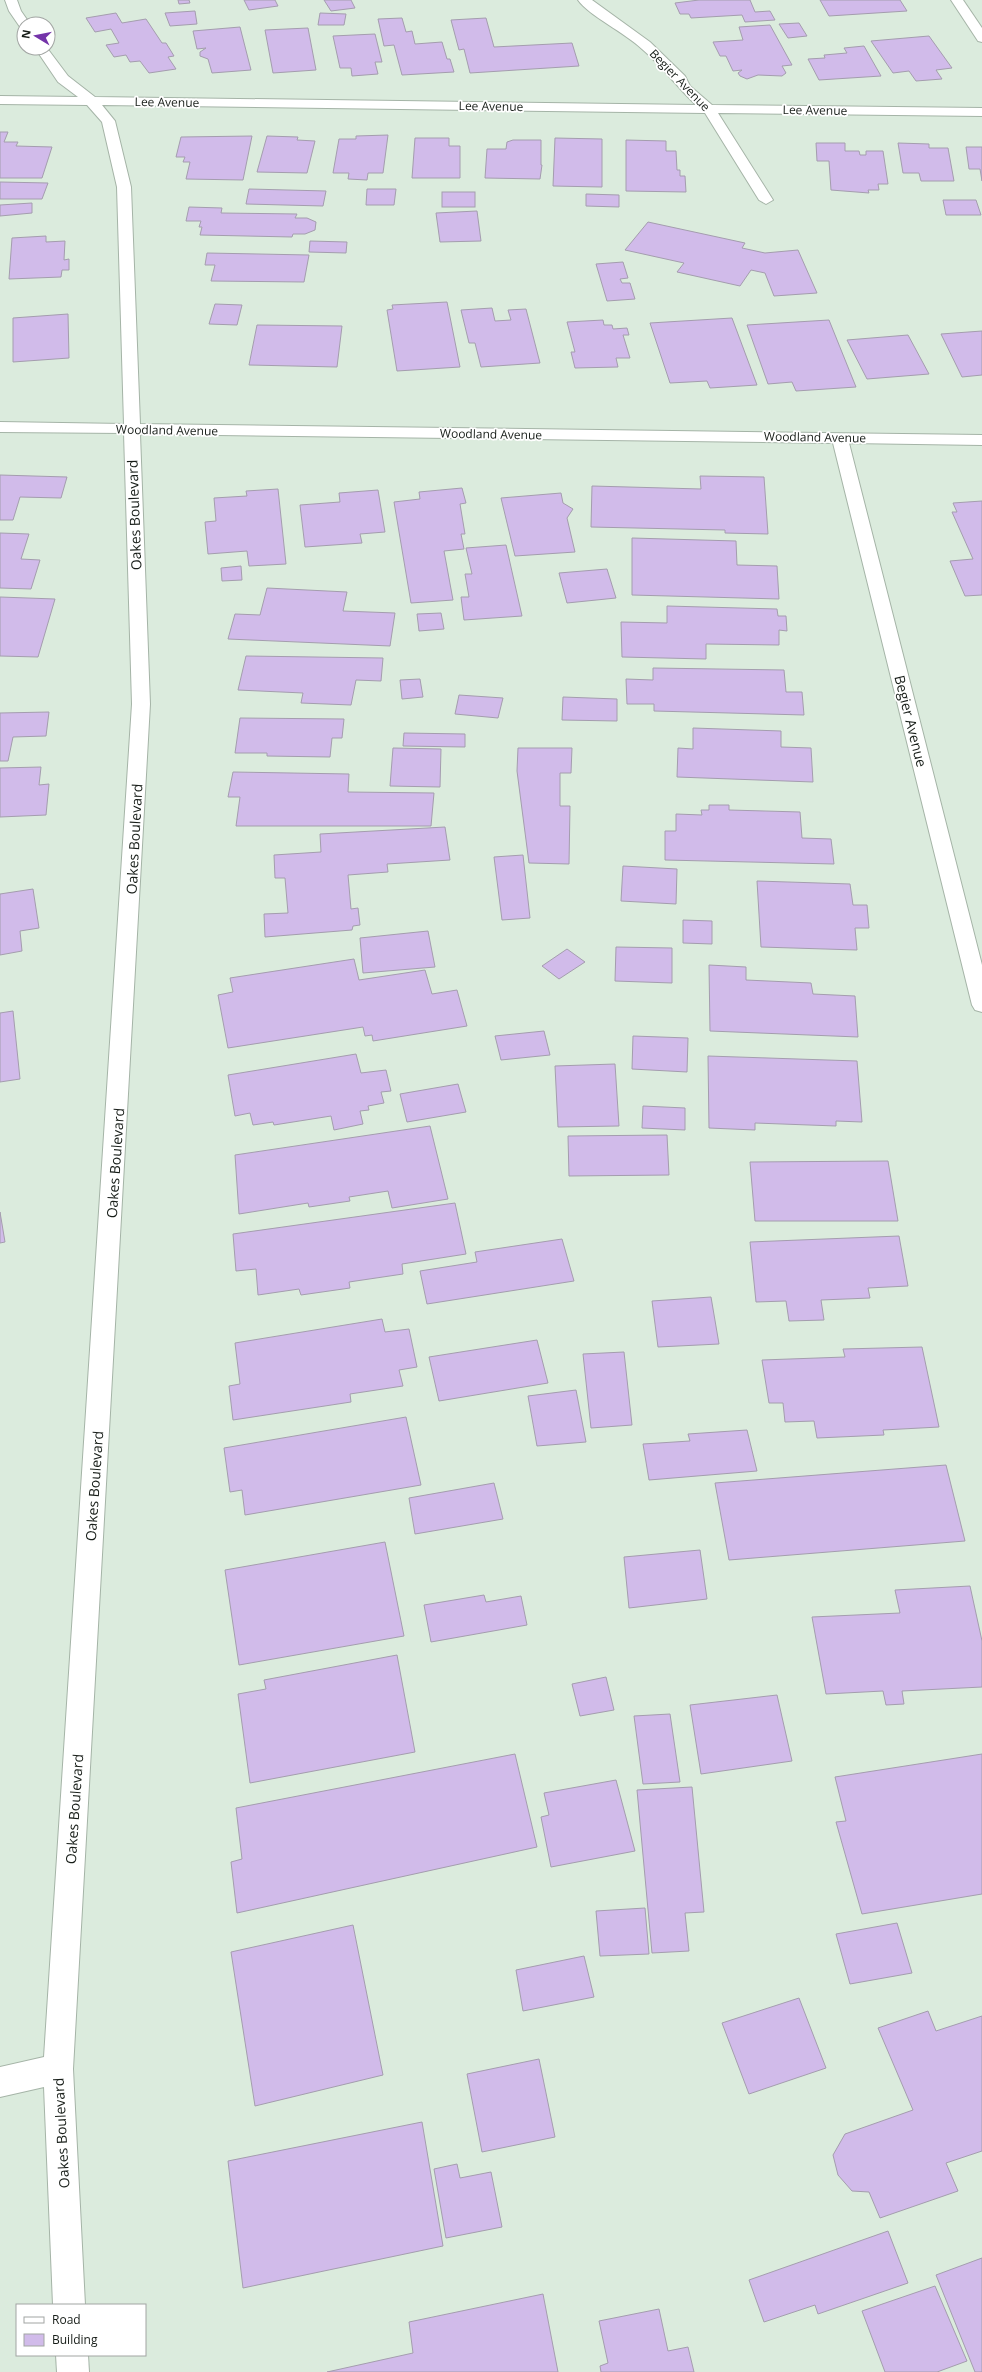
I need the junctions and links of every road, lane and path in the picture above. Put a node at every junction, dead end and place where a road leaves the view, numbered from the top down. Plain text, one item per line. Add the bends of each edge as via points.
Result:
1 (11, 0) edge
2 (584, 0) edge
3 (958, 0) edge
4 (18, 16) edge
5 (982, 38) edge
6 (47, 56) edge
7 (0, 100) edge
8 (90, 100) junction
9 (710, 110) junction
10 (982, 112) edge
11 (766, 200) dead end
12 (0, 427) edge
13 (131, 430) junction
14 (840, 437) junction
15 (982, 440) edge
16 (982, 1005) edge
17 (58, 2069) junction
18 (0, 2082) edge
19 (69, 2304) edge
20 (72, 2356) edge
21 (73, 2372) edge

1 - 4 street
2 - 9 street, Begier Avenue via 646,45
3 - 5 street
6 - 8 street, Oakes Boulevard via 63,79
7 - 8 street, Lee Avenue
8 - 9 street, Lee Avenue
8 - 13 street, Oakes Boulevard via 108,121 124,187
9 - 10 street, Lee Avenue
9 - 11 street, Begier Avenue
12 - 13 street, Woodland Avenue
13 - 14 street, Woodland Avenue
13 - 17 street, Oakes Boulevard via 141,704
14 - 15 street, Woodland Avenue
14 - 16 street, Begier Avenue
17 - 18 street
17 - 19 street, Oakes Boulevard
20 - 21 street

